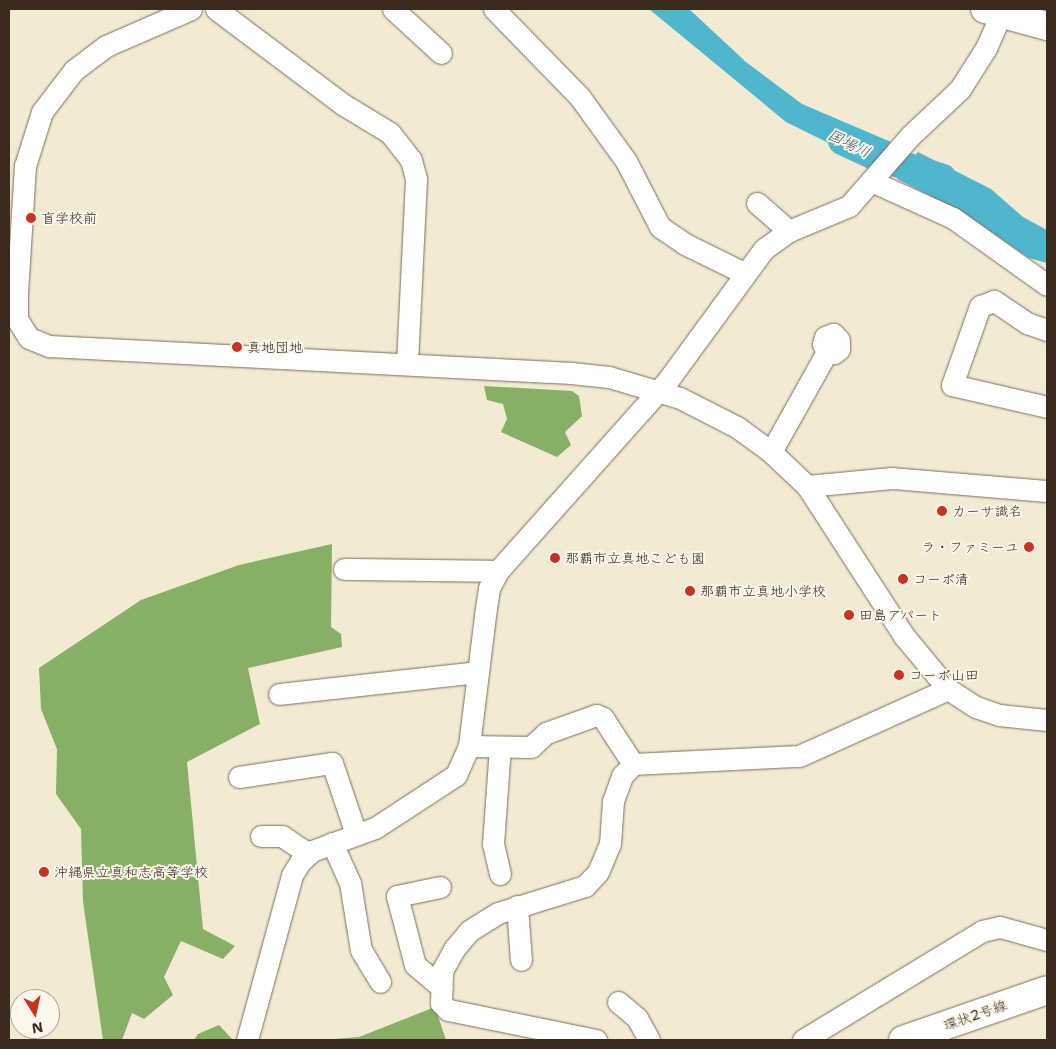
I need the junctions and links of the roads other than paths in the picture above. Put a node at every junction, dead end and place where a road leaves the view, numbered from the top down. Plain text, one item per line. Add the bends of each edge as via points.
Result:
1 (192, 9) edge
2 (216, 9) edge
3 (393, 9) edge
4 (494, 9) edge
5 (993, 11) edge
6 (1047, 26) edge
7 (441, 53) dead end
8 (871, 181) junction
9 (756, 203) dead end
10 (789, 231) junction
11 (744, 273) junction
12 (1047, 285) edge
13 (1047, 330) edge
14 (827, 352) dead end
15 (407, 363) junction
16 (659, 390) junction
17 (1047, 407) edge
18 (772, 452) junction
19 (807, 486) junction
20 (1047, 491) edge
21 (344, 569) dead end
22 (498, 571) junction
23 (477, 672) junction
24 (948, 689) junction
25 (279, 694) dead end
26 (1047, 720) edge
27 (469, 746) junction
28 (500, 747) junction
29 (633, 764) junction
30 (239, 777) dead end
31 (356, 834) junction
32 (261, 836) dead end
33 (332, 843) junction
34 (309, 854) junction
35 (500, 874) dead end
36 (440, 886) dead end
37 (517, 906) junction
38 (1047, 940) edge
39 (521, 960) dead end
40 (380, 982) dead end
41 (442, 988) junction
42 (1047, 990) edge
43 (618, 1002) dead end
44 (1047, 1009) edge
45 (247, 1040) edge
46 (596, 1040) edge
47 (649, 1040) edge
48 (803, 1040) edge
49 (903, 1040) edge
50 (960, 1040) edge

1 - 15 street via 106,46 74,70 42,112 25,166 17,294 19,327 29,338 49,346
2 - 15 street via 344,105 390,132 411,160 416,179
3 - 7 street
4 - 11 street via 578,96 626,161 660,226 685,244
5 - 6 main road
5 - 8 street via 986,48 960,89 910,136
8 - 10 street via 849,206
8 - 12 street via 953,218
9 - 10 street
10 - 11 street via 764,249
11 - 16 street
13 - 17 street via 1027,322 994,301 980,306 952,385
14 - 18 street
15 - 16 street via 609,377
16 - 18 street via 737,427
16 - 22 street
18 - 19 street
19 - 20 street via 892,478
19 - 24 street via 904,636
21 - 22 street
22 - 23 street via 489,588
23 - 25 street
23 - 27 street
24 - 26 street via 976,707 999,715
24 - 29 street via 798,756
27 - 28 street
27 - 31 street via 456,775 387,821
28 - 29 street via 531,747 546,733 596,714 603,718
28 - 35 street via 493,844
29 - 37 street via 622,776 612,801 610,844 598,872 585,886
30 - 31 street via 332,763
31 - 33 street
32 - 34 street via 282,836
33 - 34 street
33 - 40 street via 350,883 361,950
34 - 45 street via 292,875
36 - 41 street via 397,896 415,965
37 - 39 street
37 - 41 street via 498,913 469,931 442,971
38 - 48 street via 1000,927 982,931
41 - 46 street via 441,1003 448,1010
42 - 49 main road, 環状2号線
43 - 47 street via 637,1018
44 - 50 main road, 環状2号線

